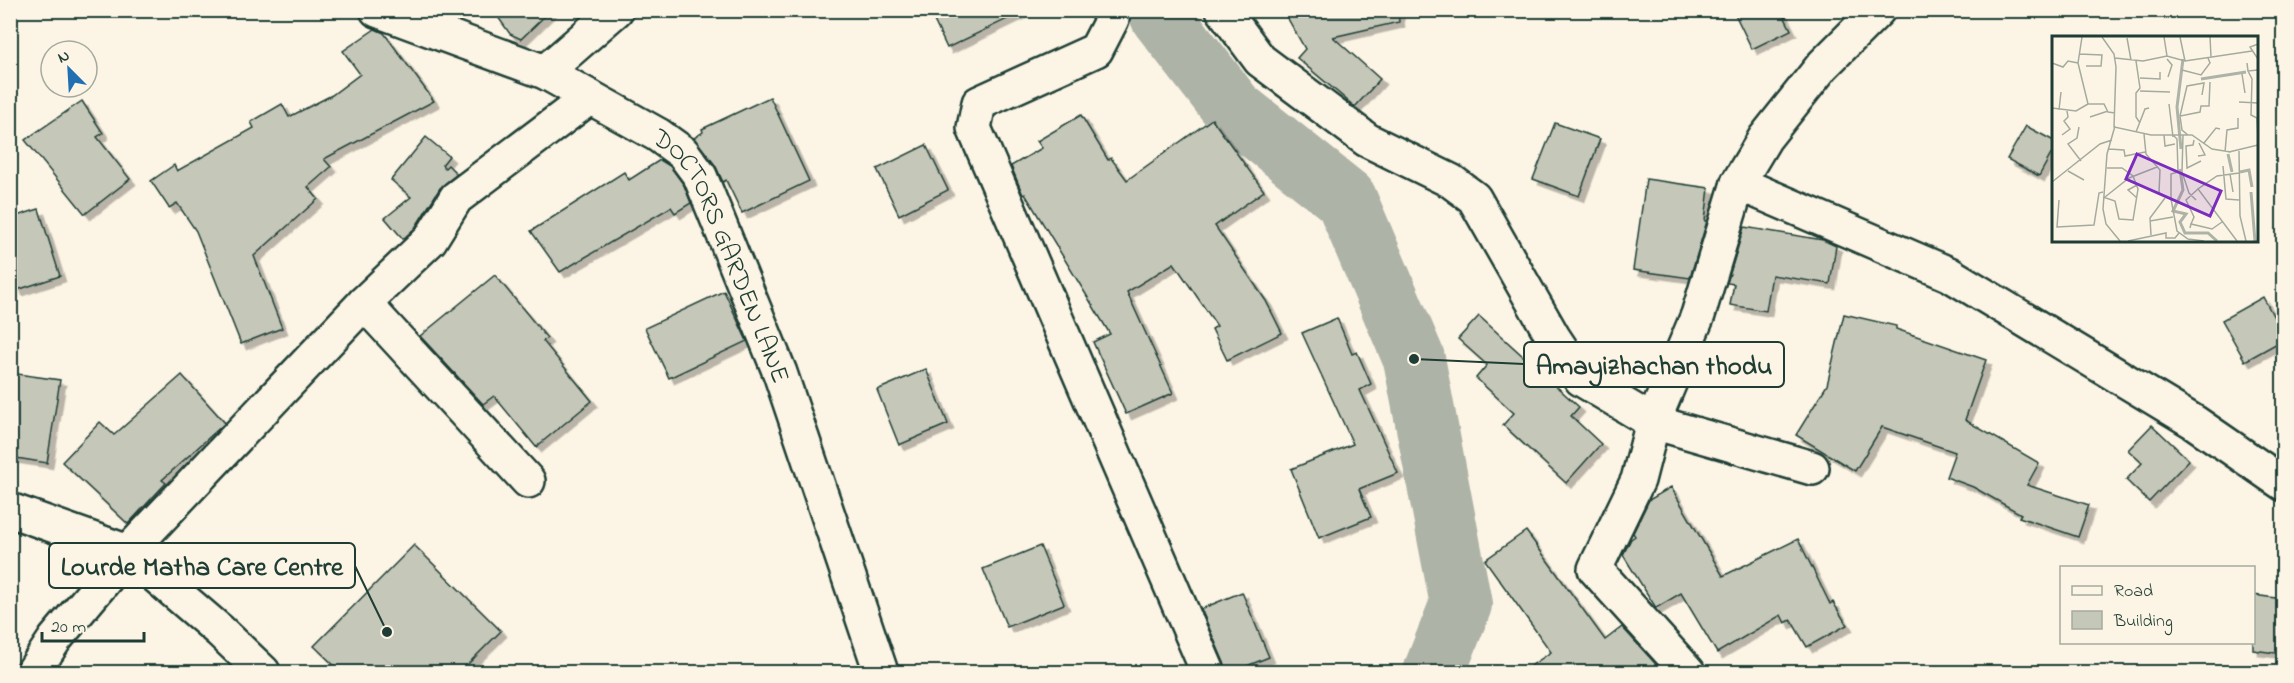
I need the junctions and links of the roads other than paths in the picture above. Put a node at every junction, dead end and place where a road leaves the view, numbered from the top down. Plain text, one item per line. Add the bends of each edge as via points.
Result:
1 (377, 10) edge
2 (615, 10) edge
3 (1109, 10) edge
4 (1223, 10) edge
5 (1878, 10) edge
6 (545, 72) junction
7 (590, 97) junction
8 (1738, 183) junction
9 (364, 303) junction
10 (1653, 422) junction
11 (1812, 468) dead end
12 (528, 480) dead end
13 (2283, 484) edge
14 (10, 510) edge
15 (128, 552) junction
16 (33, 672) edge
17 (263, 672) edge
18 (880, 672) edge
19 (1208, 672) edge
20 (1688, 672) edge

1 - 6 street, DOCTORS GARDEN LANE
2 - 6 street
3 - 19 street via 1112,18 1096,50 979,103 974,128
4 - 10 street via 1260,60 1367,140 1451,181 1474,198 1581,379
5 - 8 street via 1823,65 1765,138
6 - 7 street, DOCTORS GARDEN LANE
7 - 9 street via 456,198 430,240
7 - 18 street, DOCTORS GARDEN LANE via 658,135 683,153 700,176 780,373
8 - 10 street via 1698,315
8 - 13 street via 1949,274 2194,422
9 - 12 street
9 - 15 street
10 - 11 street
10 - 20 street via 1638,480 1595,569
14 - 15 street
15 - 16 street via 55,639
15 - 17 street

